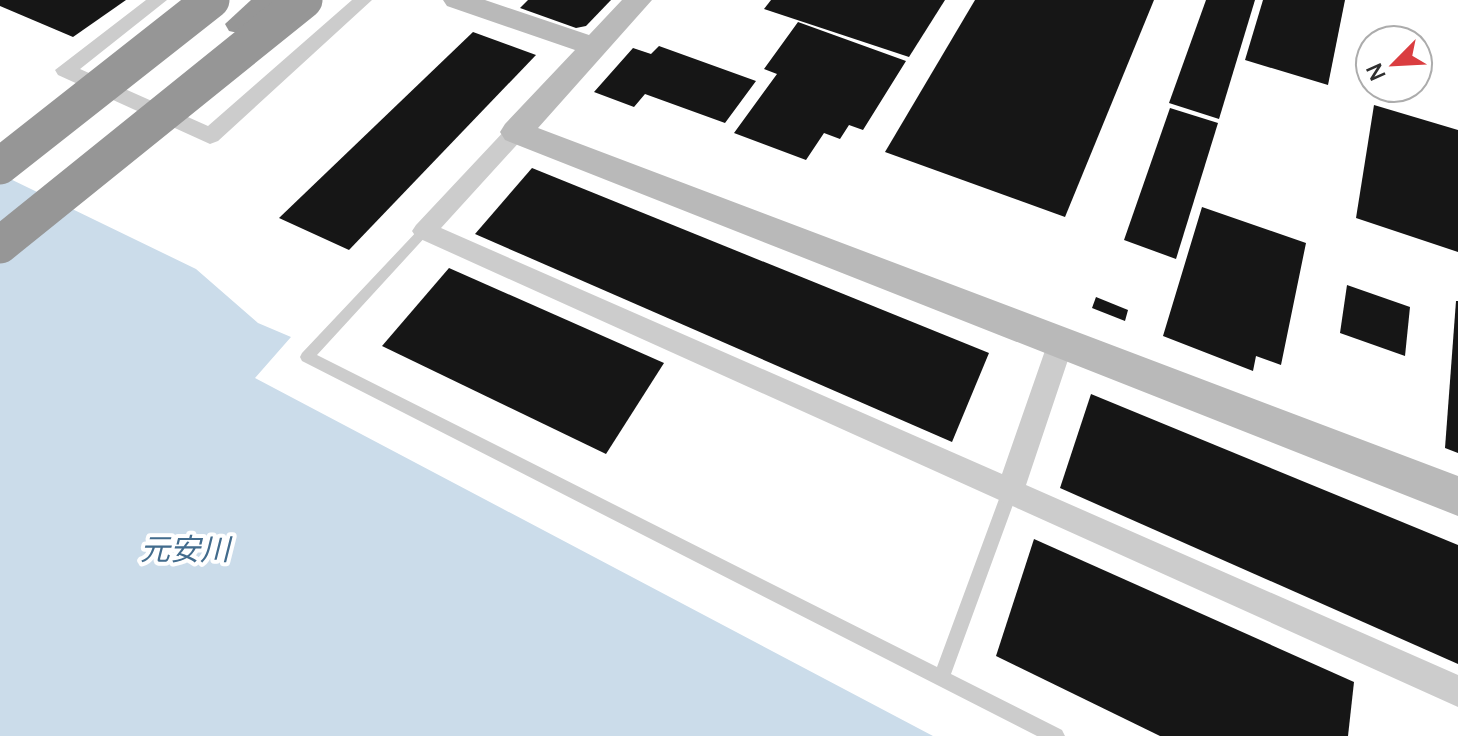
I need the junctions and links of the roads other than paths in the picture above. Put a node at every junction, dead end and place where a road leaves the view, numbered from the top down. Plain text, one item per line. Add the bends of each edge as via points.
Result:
1 (158, 0) edge
2 (211, 0) edge
3 (272, 0) edge
4 (304, 0) edge
5 (363, 0) edge
6 (457, 0) edge
7 (638, 0) edge
8 (241, 24) junction
9 (595, 47) junction
10 (516, 132) junction
11 (0, 166) edge
12 (0, 214) edge
13 (0, 228) edge
14 (424, 231) junction
15 (0, 245) edge
16 (1061, 342) junction
17 (1010, 491) junction
18 (1458, 496) edge
19 (941, 678) junction
20 (1458, 691) edge
21 (1056, 736) edge

1 - 5 street via 65,70 210,136
2 - 11 highway, bridge
3 - 8 highway
4 - 15 highway, bridge
6 - 9 street
7 - 9 street
8 - 12 highway
8 - 13 highway
9 - 10 street
10 - 14 street
10 - 16 street
14 - 17 street
14 - 19 lane via 307,357
16 - 17 street
16 - 18 street
17 - 19 lane
17 - 20 street
19 - 21 lane

